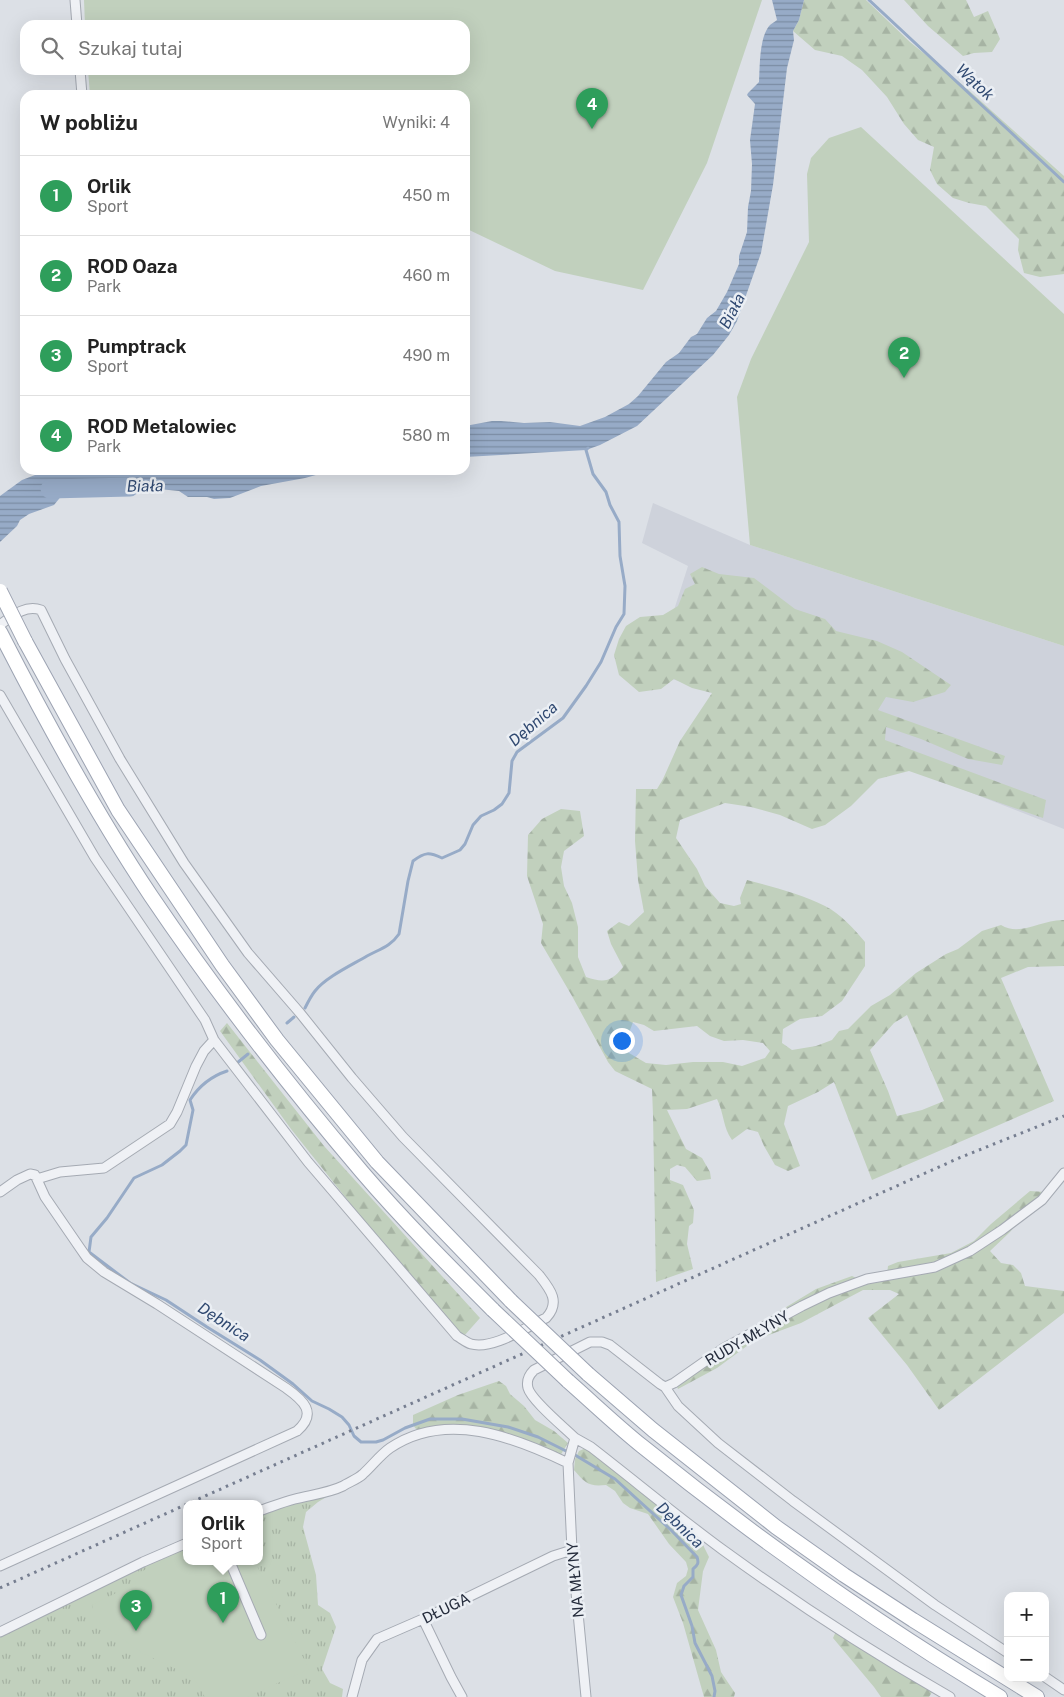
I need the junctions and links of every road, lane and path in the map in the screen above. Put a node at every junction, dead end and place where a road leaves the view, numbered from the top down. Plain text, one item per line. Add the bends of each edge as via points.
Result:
1 (75, 0) edge
2 (77, 20) edge
3 (80, 75) edge
4 (82, 90) edge
5 (0, 591) edge
6 (0, 624) edge
7 (0, 632) edge
8 (0, 695) edge
9 (214, 1040) junction
10 (1064, 1173) edge
11 (37, 1179) junction
12 (0, 1192) edge
13 (666, 1387) junction
14 (575, 1438) junction
15 (568, 1463) junction
16 (263, 1510) edge
17 (183, 1545) edge
18 (572, 1550) junction
19 (231, 1565) edge
20 (0, 1566) edge
21 (423, 1619) junction
22 (0, 1632) edge
23 (261, 1635) dead end
24 (1004, 1650) edge
25 (1049, 1680) edge
26 (1064, 1690) edge
27 (352, 1697) edge
28 (462, 1697) edge
29 (586, 1697) edge
30 (950, 1697) edge
31 (1000, 1697) edge
32 (1037, 1697) edge

1 - 2 street
3 - 4 street
5 - 32 main road, bridge via 118,810 222,965 277,1040 377,1162 511,1301 653,1430 776,1527 844,1575
6 - 9 street via 22,610 41,610 120,759 184,863 248,953 403,1137 539,1276 552,1292 551,1313 484,1346 470,1344 457,1336 308,1162
7 - 31 main road, bridge via 103,818 207,976 363,1173 420,1236 568,1381 641,1445 763,1540 886,1625
8 - 9 street via 95,858 205,1020
9 - 11 street via 196,1066 170,1124 104,1168 60,1172
10 - 13 street, RUDY-MŁYNY via 1042,1200 970,1251 935,1267 867,1279 802,1306 724,1348
11 - 12 street via 30,1174
11 - 20 street via 44,1197 80,1248 104,1272 286,1388 301,1399 308,1413 304,1425 297,1431
13 - 14 street via 602,1342 590,1342 534,1370 528,1376 528,1388 533,1397
13 - 24 street via 678,1406 718,1443 792,1501 935,1605
14 - 15 street
14 - 30 street via 591,1447 722,1550 896,1667
15 - 16 street via 534,1447 480,1431 433,1431 421,1433 391,1448 362,1476 340,1487
15 - 18 street, NA MŁYNY
17 - 22 street
18 - 21 street, DŁUGA via 553,1556
18 - 29 street, NA MŁYNY
19 - 23 street
21 - 27 street, DŁUGA via 378,1639 362,1660
21 - 28 street
25 - 26 street

